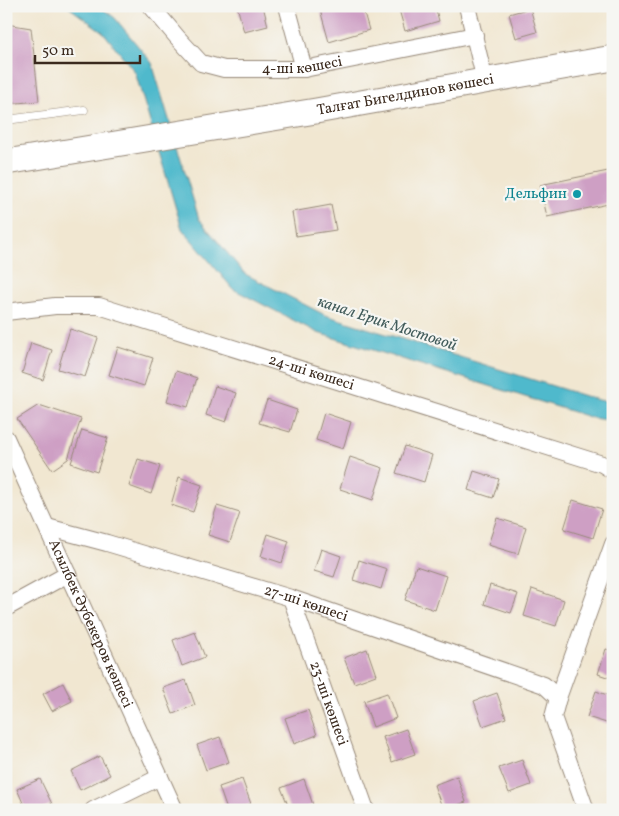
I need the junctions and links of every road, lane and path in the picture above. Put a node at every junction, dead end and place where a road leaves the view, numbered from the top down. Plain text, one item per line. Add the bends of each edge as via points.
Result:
1 (151, 6) edge
2 (287, 6) edge
3 (467, 6) edge
4 (475, 35) junction
5 (613, 58) edge
6 (304, 69) junction
7 (485, 81) junction
8 (84, 110) dead end
9 (6, 120) edge
10 (6, 162) edge
11 (6, 312) edge
12 (6, 438) edge
13 (613, 471) edge
14 (47, 528) junction
15 (613, 544) edge
16 (68, 574) junction
17 (291, 598) junction
18 (6, 608) edge
19 (558, 698) junction
20 (160, 777) junction
21 (93, 810) edge
22 (175, 810) edge
23 (366, 810) edge
24 (586, 810) edge

1 - 6 street, 4-ші көшесі via 201,63 224,69
2 - 6 street
3 - 4 street
4 - 6 street, 4-ші көшесі
4 - 7 street
5 - 7 main road, Талғат Бигелдинов көшесі
7 - 10 main road, Талғат Бигелдинов көшесі
8 - 9 lane
11 - 13 street, 24-ші көшесі via 54,306 99,306 602,464
12 - 14 street, Асылбек Әубекеров көшесі
14 - 16 street, Асылбек Әубекеров көшесі
14 - 17 street, 27-ші көшесі
15 - 19 street
16 - 18 street
16 - 20 street, Асылбек Әубекеров көшесі
17 - 19 street, 27-ші көшесі via 544,686
17 - 23 street, 23-ші көшесі
19 - 24 street via 553,717
20 - 21 street
20 - 22 street, Асылбек Әубекеров көшесі

